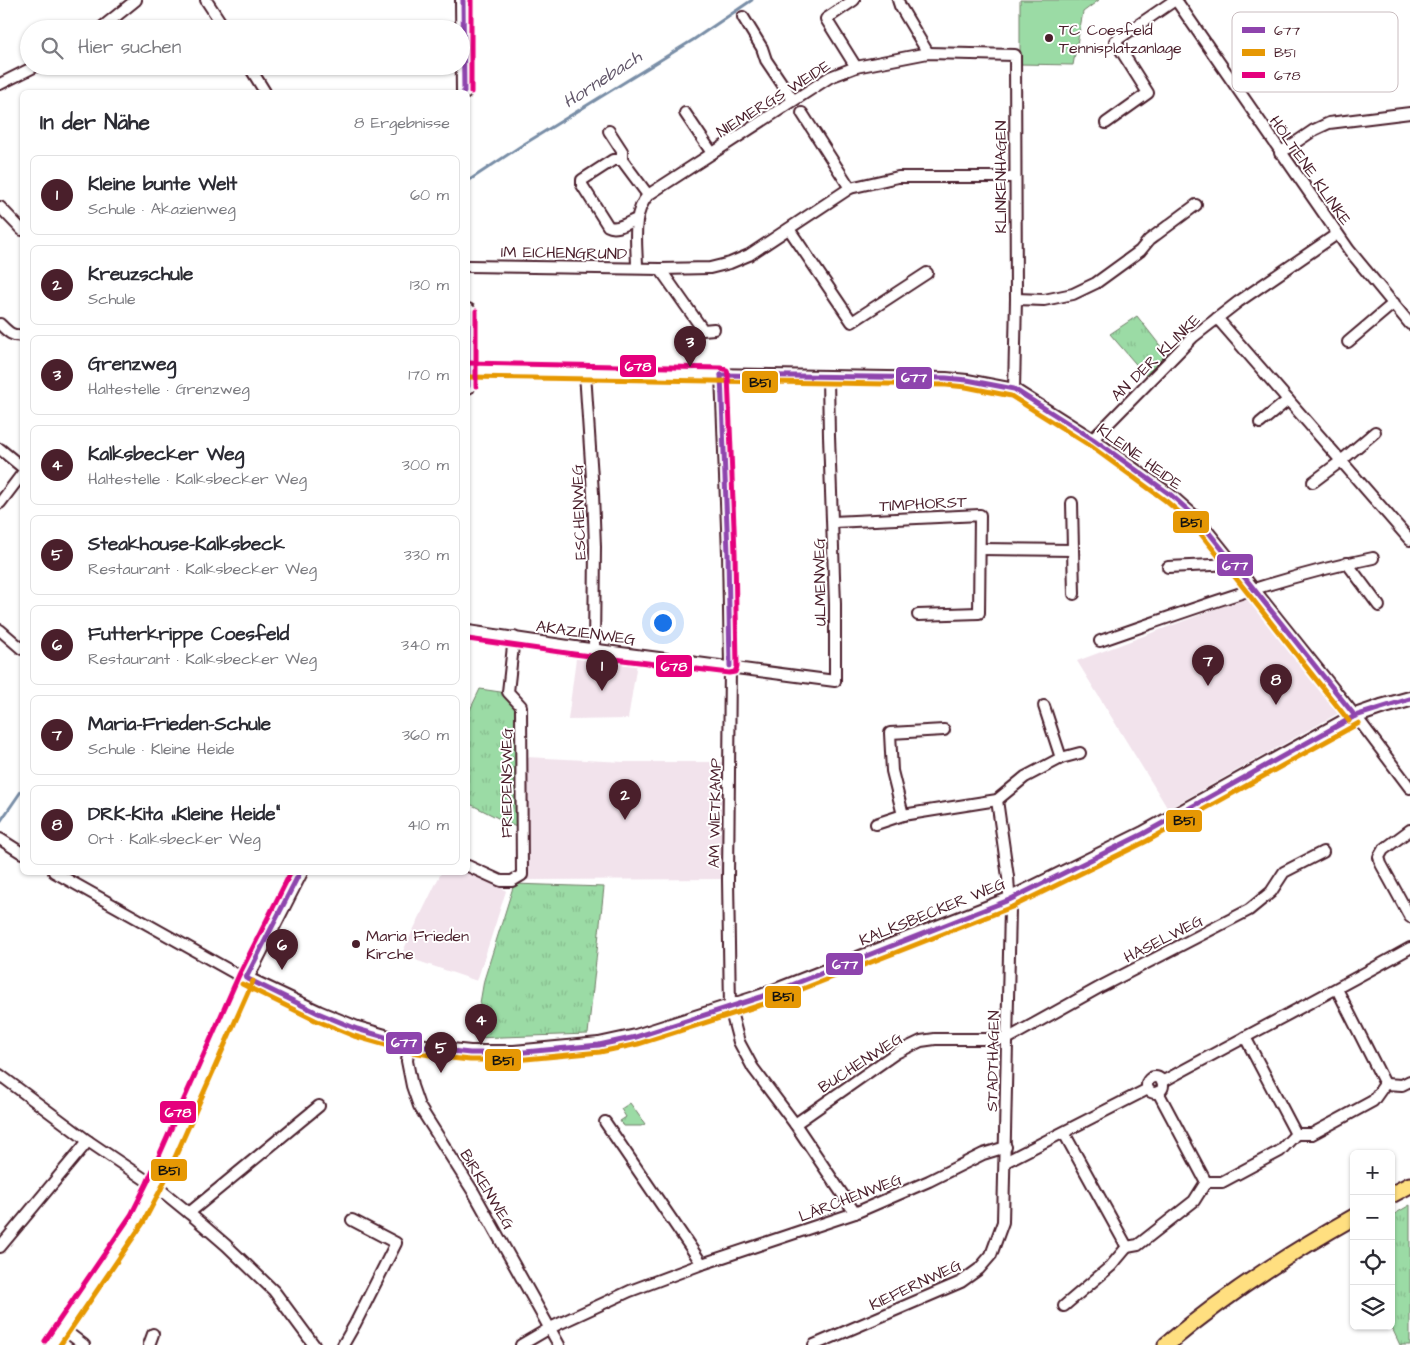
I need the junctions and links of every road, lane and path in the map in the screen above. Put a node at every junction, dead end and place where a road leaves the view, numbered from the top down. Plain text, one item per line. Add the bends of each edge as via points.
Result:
1 (136, 0) edge
2 (206, 0) edge
3 (463, 0) edge
4 (854, 0) edge
5 (898, 0) edge
6 (1175, 0) edge
7 (743, 17) dead end
8 (111, 20) edge
9 (219, 20) edge
10 (463, 20) edge
11 (928, 53) junction
12 (1015, 55) joint
13 (856, 67) junction
14 (20, 74) edge
15 (255, 75) edge
16 (464, 75) edge
17 (1232, 83) edge
18 (0, 84) edge
19 (264, 90) edge
20 (464, 90) edge
21 (1239, 92) edge
22 (793, 100) junction
23 (685, 113) dead end
24 (802, 113) dead end
25 (1410, 113) edge
26 (1106, 123) dead end
27 (609, 131) dead end
28 (1280, 152) junction
29 (712, 153) junction
30 (622, 160) junction
31 (1014, 176) junction
32 (850, 188) junction
33 (648, 195) junction
34 (1196, 205) dead end
35 (0, 207) edge
36 (637, 218) junction
37 (20, 228) edge
38 (789, 229) junction
39 (1337, 234) junction
40 (470, 266) edge
41 (637, 268) junction
42 (660, 269) junction
43 (927, 273) dead end
44 (1016, 299) junction
45 (1394, 303) junction
46 (1217, 318) junction
47 (0, 324) edge
48 (1410, 324) edge
49 (714, 329) dead end
50 (20, 335) edge
51 (1348, 342) dead end
52 (470, 370) edge
53 (585, 373) junction
54 (721, 375) junction
55 (828, 376) junction
56 (1014, 389) junction
57 (1288, 400) junction
58 (1260, 423) dead end
59 (1375, 432) dead end
60 (1093, 439) junction
61 (0, 448) edge
62 (1341, 461) junction
63 (20, 465) edge
64 (20, 477) edge
65 (1313, 482) dead end
66 (0, 503) edge
67 (1072, 503) dead end
68 (833, 522) junction
69 (1410, 540) edge
70 (980, 549) junction
71 (1073, 550) junction
72 (1373, 558) dead end
73 (1347, 563) junction
74 (1234, 564) junction
75 (1168, 567) dead end
76 (1254, 588) junction
77 (1074, 594) dead end
78 (1379, 606) dead end
79 (918, 615) dead end
80 (0, 630) edge
81 (470, 631) edge
82 (514, 637) junction
83 (1100, 641) dead end
84 (20, 647) edge
85 (594, 649) junction
86 (730, 666) junction
87 (1410, 699) edge
88 (1044, 706) dead end
89 (1355, 716) junction
90 (944, 730) dead end
91 (1080, 753) dead end
92 (1060, 758) junction
93 (1410, 788) edge
94 (997, 800) junction
95 (903, 815) junction
96 (876, 824) dead end
97 (1410, 830) edge
98 (0, 839) edge
99 (20, 852) edge
100 (1322, 852) dead end
101 (470, 867) edge
102 (59, 875) edge
103 (298, 875) edge
104 (1009, 900) junction
105 (1410, 917) edge
106 (1410, 948) edge
107 (246, 978) junction
108 (1337, 989) junction
109 (730, 1008) junction
110 (1245, 1037) junction
111 (1008, 1039) junction
112 (409, 1044) junction
113 (0, 1075) edge
114 (1410, 1081) edge
115 (1385, 1084) junction
116 (1153, 1090) junction
117 (319, 1106) dead end
118 (605, 1122) dead end
119 (795, 1124) junction
120 (1064, 1133) junction
121 (1296, 1134) junction
122 (88, 1141) junction
123 (1006, 1147) junction
124 (1005, 1162) junction
125 (1206, 1182) junction
126 (1410, 1185) edge
127 (154, 1186) junction
128 (1395, 1193) edge
129 (190, 1213) junction
130 (855, 1213) junction
131 (1350, 1218) edge
132 (352, 1220) dead end
133 (1003, 1222) joint
134 (0, 1247) edge
135 (1126, 1247) junction
136 (702, 1264) junction
137 (1064, 1306) dead end
138 (550, 1328) junction
139 (63, 1329) junction
140 (153, 1334) dead end
141 (51, 1345) edge
142 (84, 1345) edge
143 (149, 1345) edge
144 (314, 1345) edge
145 (342, 1345) edge
146 (521, 1345) edge
147 (559, 1345) edge
148 (814, 1345) edge
149 (1166, 1345) edge

1 - 8 street
2 - 9 street
3 - 10 street
4 - 13 street via 826,19
5 - 11 street
6 - 17 street, HÖLTENE KLINKE
6 - 26 street, HÖLTENE KLINKE via 1116,41 1148,94
7 - 22 street
11 - 12 street, NIEMERGS WEIDE
11 - 13 street, NIEMERGS WEIDE
12 - 31 street, KLINKENHAGEN
13 - 22 street, NIEMERGS WEIDE via 830,77
14 - 18 street
15 - 19 street
16 - 20 street
21 - 28 street, HÖLTENE KLINKE
22 - 29 street, NIEMERGS WEIDE
23 - 29 street
24 - 32 street
25 - 28 street via 1329,123
27 - 30 street via 622,151
28 - 39 street, HÖLTENE KLINKE
29 - 33 street, NIEMERGS WEIDE
30 - 33 street
30 - 36 street via 612,160 582,180 582,185 611,228
31 - 32 street, IM EICHENGRUND via 898,178
31 - 44 street, KLINKENHAGEN
32 - 38 street, IM EICHENGRUND
33 - 36 street via 641,203
34 - 44 street via 1096,283 1073,294 1044,300
35 - 37 street
36 - 41 street
38 - 42 street, IM EICHENGRUND via 749,255 730,263 710,268
38 - 43 street via 852,322
39 - 45 street, HÖLTENE KLINKE
39 - 46 street, AN DER KLINKE
40 - 41 street, IM EICHENGRUND
41 - 42 street, IM EICHENGRUND
42 - 49 street via 703,330
44 - 56 street, KLINKENHAGEN
45 - 48 street, HÖLTENE KLINKE
45 - 51 street
46 - 57 street, AN DER KLINKE
46 - 60 street, AN DER KLINKE via 1193,336
47 - 50 street via 10,334
52 - 53 street
53 - 54 street
53 - 85 street, ESCHENWEG via 594,501
54 - 55 street
54 - 86 street, AM WIETKAMP
55 - 56 street via 946,378
55 - 68 street, ULMENWEG
56 - 60 street, KLEINE HEIDE
57 - 58 street
57 - 62 street, AN DER KLINKE
59 - 62 street
60 - 74 street, KLEINE HEIDE via 1171,495 1198,519
61 - 63 street
62 - 65 street
62 - 69 street, AN DER KLINKE
64 - 66 street
67 - 71 street
68 - 70 street, TIMPHORST via 980,515
68 - 86 street, ULMENWEG via 835,681
70 - 71 street
70 - 79 street, TIMPHORST via 979,613
71 - 77 street
72 - 73 street
73 - 76 street
73 - 78 street
74 - 75 street
74 - 76 street, KLEINE HEIDE
76 - 83 street
76 - 89 street, KLEINE HEIDE
80 - 84 street
81 - 82 street, AKAZIENWEG
82 - 85 street, AKAZIENWEG
82 - 101 street, FRIEDENSWEG via 508,692 521,706 522,875 512,881 501,881
85 - 86 street, AKAZIENWEG
86 - 109 street, AM WIETKAMP
87 - 89 street, KALKSBECKER WEG
88 - 92 street
89 - 93 street, KLEINE HEIDE
89 - 104 street, KALKSBECKER WEG via 1143,834
90 - 95 street via 890,733 892,771
91 - 92 street
92 - 94 street via 1025,777
94 - 95 street
94 - 104 street, STADTHAGEN
95 - 96 street
97 - 105 street via 1383,850 1379,857
98 - 99 street
100 - 111 street, HASELWEG via 1284,872 1272,892 1249,910
102 - 107 street, KALKSBECKER WEG
103 - 107 street
104 - 109 street, KALKSBECKER WEG
104 - 111 street, STADTHAGEN
106 - 108 street
107 - 112 street, KALKSBECKER WEG via 357,1029
107 - 127 street
108 - 110 street
108 - 115 street
109 - 112 street, KALKSBECKER WEG via 636,1037 598,1045 514,1053 470,1053
109 - 119 street, AM WIETKAMP via 739,1042 753,1068
110 - 116 street via 1162,1082 1159,1078 1152,1078 1147,1084
110 - 121 street
111 - 119 street, BUCHENWEG via 935,1039 910,1046
111 - 123 street, STADTHAGEN
112 - 138 street, BIRKENWEG via 407,1061 419,1106 474,1193
113 - 122 street
114 - 115 street via 1402,1086
115 - 121 street via 1373,1101 1312,1134
116 - 120 street
116 - 125 street
117 - 129 street
118 - 136 street
119 - 130 street, AM WIETKAMP
120 - 124 street
120 - 135 street
121 - 125 street via 1280,1151 1222,1182
122 - 127 street
122 - 134 street
123 - 124 street, STADTHAGEN
123 - 130 street, LÄRCHENWEG via 983,1154
124 - 133 street, STADTHAGEN
125 - 135 street via 1188,1207 1138,1246
126 - 128 main road
127 - 129 street
127 - 139 street via 137,1220
129 - 144 street via 274,1291
130 - 136 street, LÄRCHENWEG
131 - 149 main road via 1242,1287
132 - 145 street via 396,1243
133 - 148 street, KIEFERNWEG via 991,1255 961,1282
135 - 137 street via 1111,1266
136 - 138 street, LÄRCHENWEG
138 - 146 street, LÄRCHENWEG
138 - 147 street, BIRKENWEG
139 - 141 street
139 - 142 street
140 - 143 street

